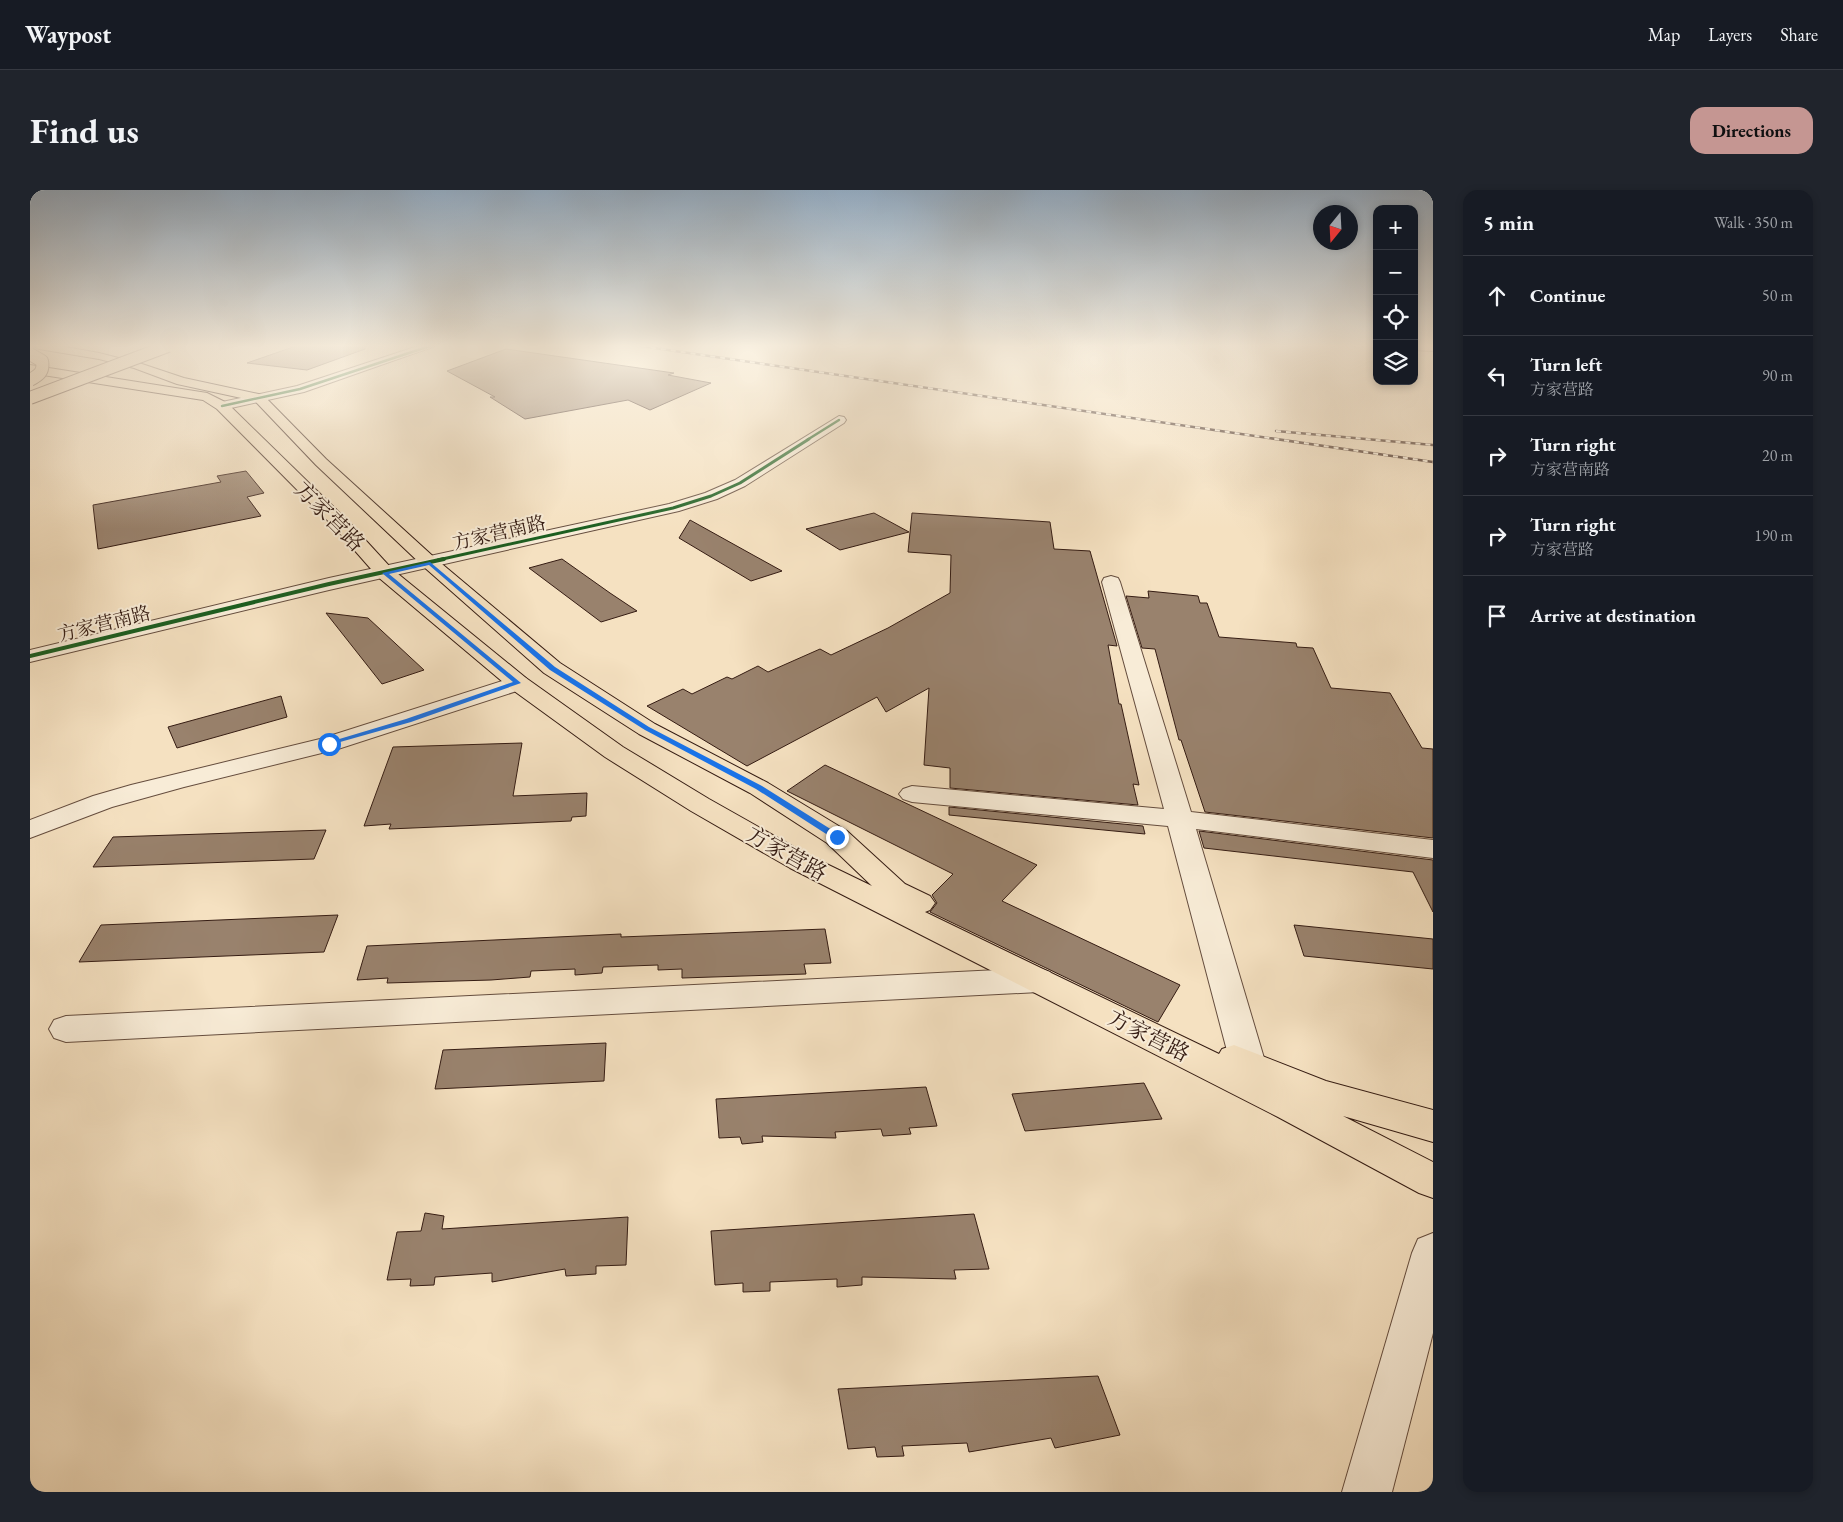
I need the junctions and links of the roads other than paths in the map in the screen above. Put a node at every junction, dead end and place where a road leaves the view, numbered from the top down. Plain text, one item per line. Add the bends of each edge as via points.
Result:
1 (223, 407) edge
2 (267, 407) edge
3 (839, 420) dead end
4 (430, 563) junction
5 (385, 573) junction
6 (1111, 582) dead end
7 (30, 656) edge
8 (518, 683) junction
9 (912, 794) dead end
10 (1180, 819) junction
11 (30, 830) edge
12 (1433, 850) edge
13 (1039, 980) junction
14 (66, 1029) dead end
15 (1252, 1078) junction
16 (1433, 1126) edge
17 (1433, 1181) edge
18 (1433, 1253) edge
19 (1367, 1492) edge

1 - 5 main road, 方家营路 via 341,524
2 - 4 main road, 方家营路 via 321,462
3 - 4 street, 方家营南路 via 740,483 711,496 673,508
4 - 5 street, 方家营南路
4 - 15 main road, 方家营路 via 552,668 647,729 759,788 837,837 895,891
5 - 7 street, 方家营南路
5 - 8 main road, 方家营路
6 - 10 street
8 - 11 street via 329,744 121,796
8 - 13 main road, 方家营路 via 614,752 700,805 800,862
9 - 10 street
10 - 12 street
10 - 15 street
13 - 14 street
13 - 15 main road, 方家营路
15 - 16 main road, 方家营路
15 - 17 main road, 方家营路
18 - 19 street

